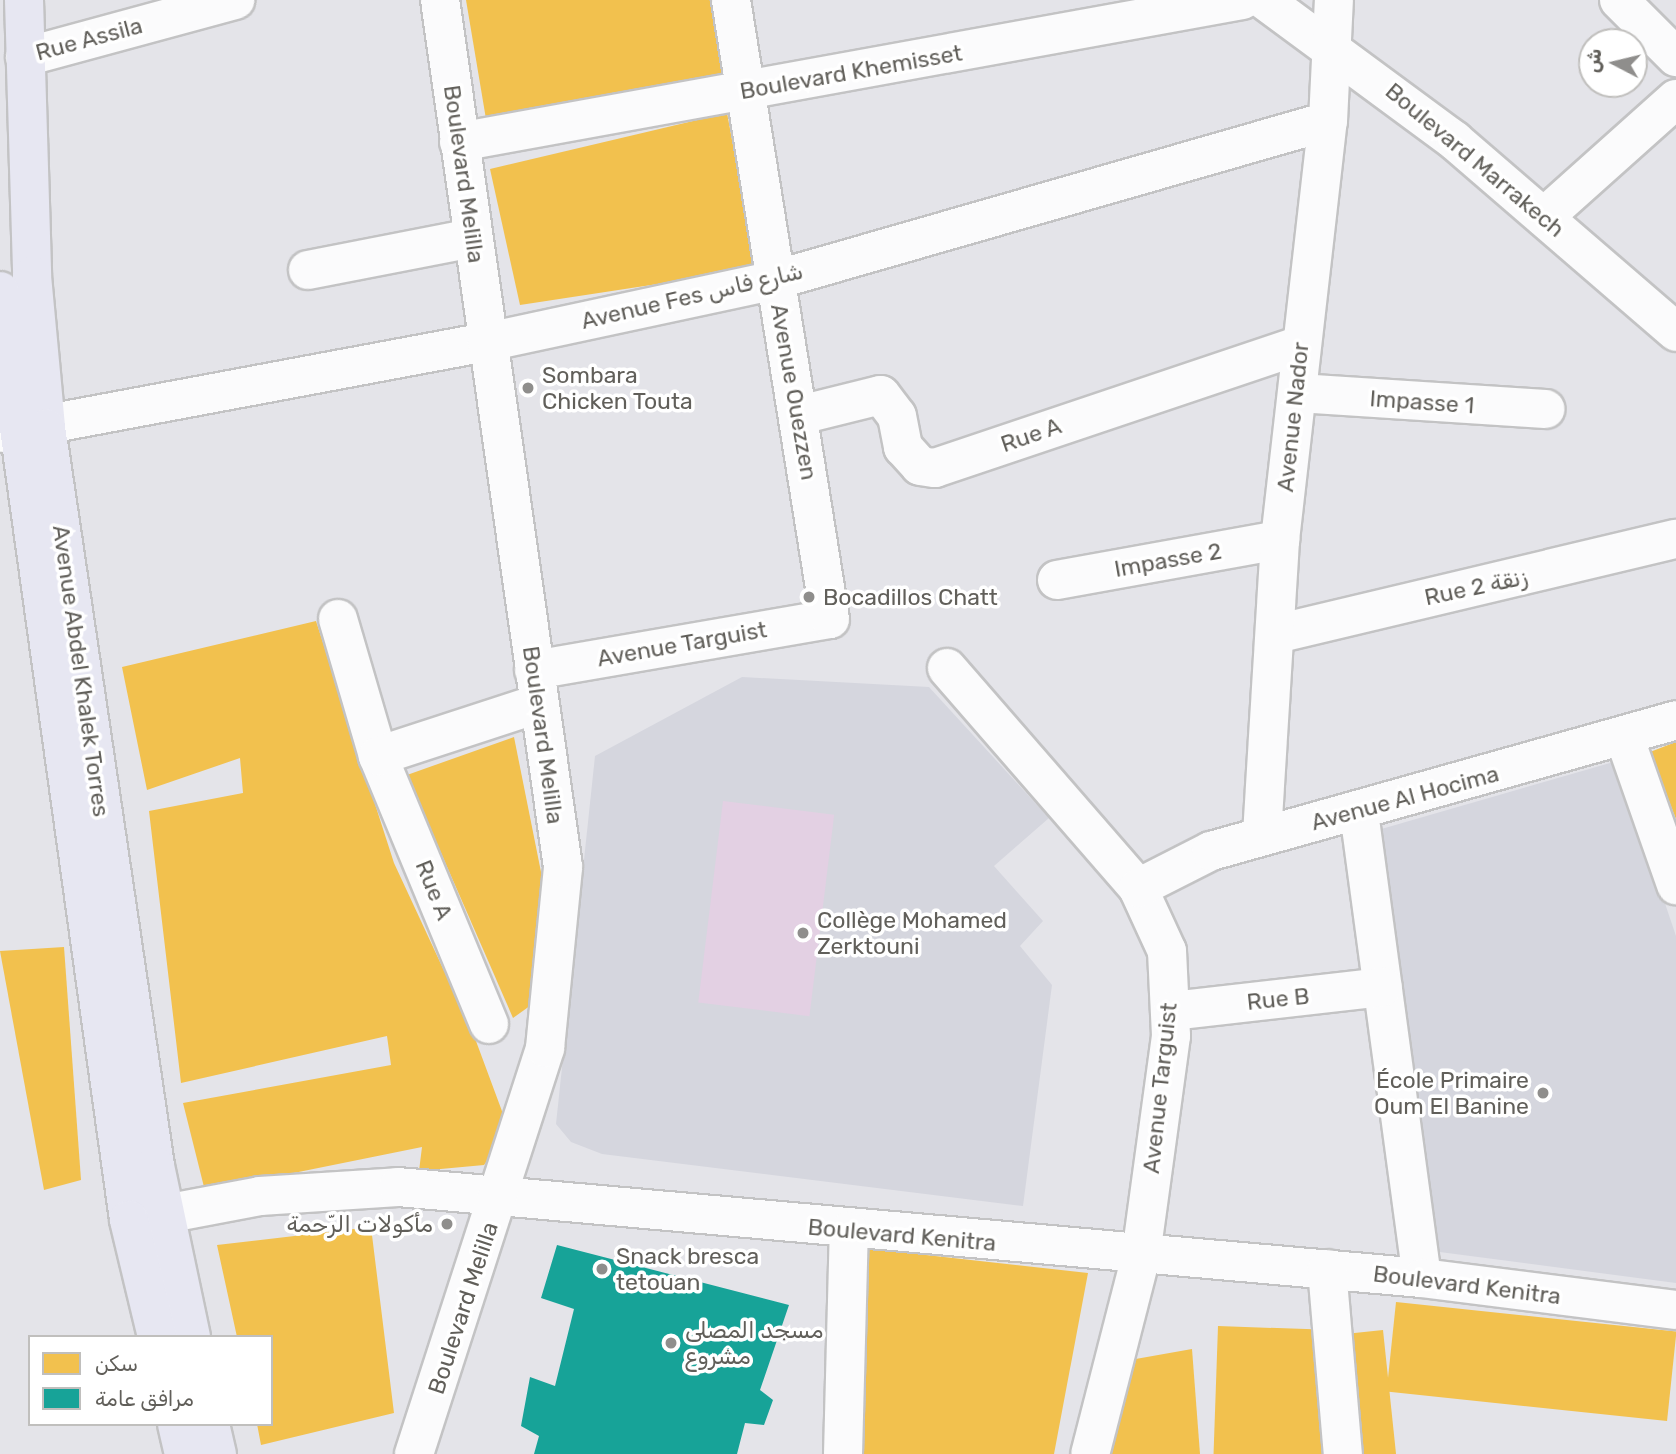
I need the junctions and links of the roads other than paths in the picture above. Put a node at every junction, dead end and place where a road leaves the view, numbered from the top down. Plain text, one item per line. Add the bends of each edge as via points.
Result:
1 (24, 0) edge
2 (234, 0) edge
3 (440, 0) edge
4 (731, 0) edge
5 (1242, 0) edge
6 (1264, 0) edge
7 (1334, 0) edge
8 (1619, 0) edge
9 (1331, 44) junction
10 (25, 57) junction
11 (1676, 57) edge
12 (745, 90) junction
13 (1676, 99) edge
14 (1328, 121) junction
15 (459, 142) junction
16 (1544, 217) junction
17 (472, 238) junction
18 (308, 270) dead end
19 (775, 280) junction
20 (0, 291) edge
21 (1676, 332) edge
22 (487, 342) junction
23 (1300, 345) junction
24 (1298, 393) junction
25 (1545, 410) dead end
26 (800, 415) junction
27 (21, 431) edge
28 (1676, 539) edge
29 (1280, 540) junction
30 (1057, 580) dead end
31 (338, 619) dead end
32 (830, 619) joint
33 (1276, 634) junction
34 (947, 668) dead end
35 (536, 687) junction
36 (1676, 720) edge
37 (1625, 739) junction
38 (378, 756) junction
39 (1359, 812) junction
40 (1262, 835) junction
41 (1676, 884) edge
42 (1138, 888) junction
43 (1383, 987) junction
44 (1172, 1011) junction
45 (489, 1024) dead end
46 (500, 1196) junction
47 (147, 1218) junction
48 (849, 1231) junction
49 (1141, 1256) junction
50 (1327, 1269) junction
51 (1422, 1278) junction
52 (1676, 1310) edge
53 (157, 1335) edge
54 (190, 1335) edge
55 (177, 1426) edge
56 (210, 1426) edge
57 (184, 1454) edge
58 (217, 1454) edge
59 (414, 1454) edge
60 (844, 1454) edge
61 (1090, 1454) edge
62 (1343, 1454) edge

1 - 10 main road, Avenue Abdel Khalek Torres
2 - 10 street, Rue Assila
3 - 15 street, Boulevard Melilla
4 - 12 street, Avenue Ouezzen
5 - 12 street, Boulevard Khemisset
6 - 9 street, Boulevard Marrakech
7 - 9 street, Avenue Nador
8 - 11 street
9 - 14 street, Avenue Nador
9 - 16 street, Boulevard Marrakech
10 - 27 main road, Avenue Abdel Khalek Torres via 32,275
12 - 15 street, Boulevard Khemisset
12 - 19 street, Avenue Ouezzen
13 - 16 street
14 - 19 street, Avenue Fes شارع فاس
14 - 23 street, Avenue Nador
15 - 17 street, Boulevard Melilla
16 - 21 street, Boulevard Marrakech
17 - 18 street
17 - 22 street, Boulevard Melilla
19 - 22 street, Avenue Fes شارع فاس
19 - 26 street, Avenue Ouezzen
20 - 27 main road, Avenue Abdel Khalek Torres
22 - 27 street, Avenue Fes شارع فاس
22 - 35 street, Boulevard Melilla
23 - 24 street, Avenue Nador
23 - 26 street, Rue A via 935,468 920,466 902,447 897,416 881,395
24 - 25 street, Impasse 1
24 - 29 street, Avenue Nador
26 - 32 street, Avenue Ouezzen
27 - 47 main road, Avenue Abdel Khalek Torres
28 - 33 street, Rue 2 زنقة
29 - 30 street, Impasse 2
29 - 33 street, Avenue Nador
31 - 38 street, Rue A
32 - 35 street, Avenue Targuist
33 - 40 street, Avenue Nador
34 - 42 street, Avenue Targuist
35 - 38 street
35 - 46 street, Boulevard Melilla via 563,866 545,1048
36 - 37 street, Avenue Al Hocima
37 - 39 street, Avenue Al Hocima
37 - 41 street
38 - 45 street, Rue A
39 - 40 street, Avenue Al Hocima
39 - 43 street
40 - 42 street, Avenue Al Hocima via 1211,851
42 - 44 street, Avenue Targuist via 1167,951
43 - 44 street, Rue B
43 - 51 street
44 - 49 street, Avenue Targuist
46 - 47 street, Boulevard Kenitra via 398,1187 260,1196
46 - 48 street, Boulevard Kenitra
46 - 59 street, Boulevard Melilla
47 - 53 main road, Avenue Abdel Khalek Torres
47 - 54 main road, Avenue Abdel Khalek Torres
48 - 49 street, Boulevard Kenitra
48 - 60 street
49 - 50 street, Boulevard Kenitra
49 - 61 street, Avenue Targuist
50 - 51 street, Boulevard Kenitra
50 - 62 street
51 - 52 street, Boulevard Kenitra
55 - 57 main road
56 - 58 main road

